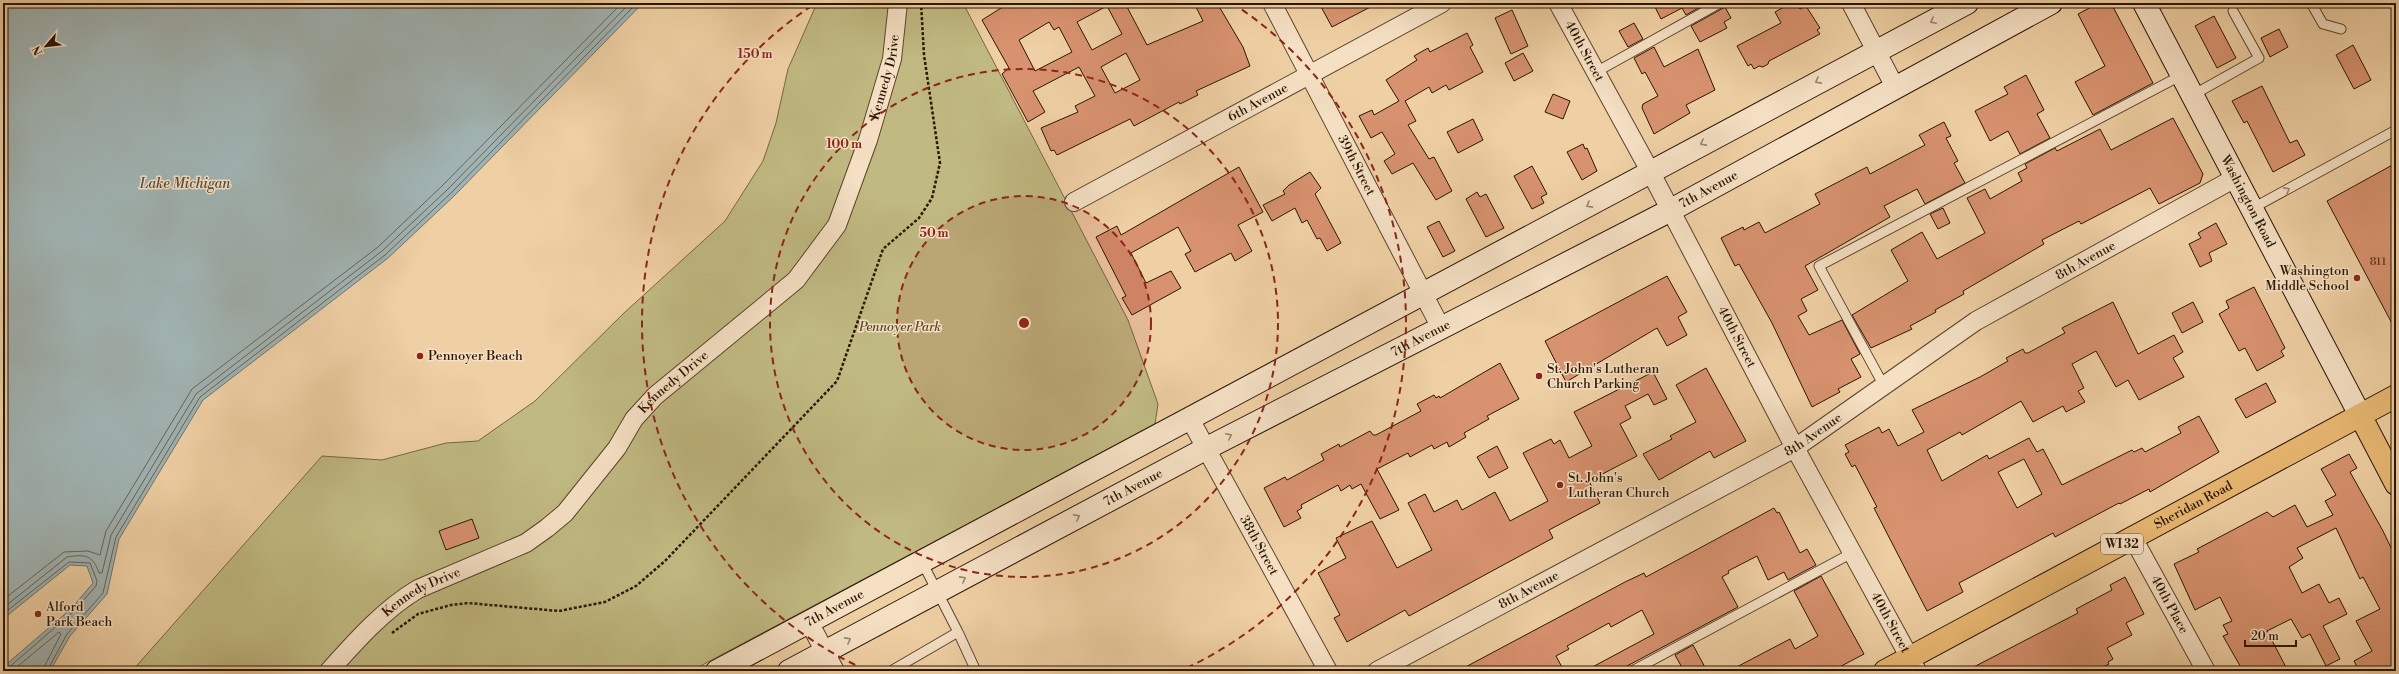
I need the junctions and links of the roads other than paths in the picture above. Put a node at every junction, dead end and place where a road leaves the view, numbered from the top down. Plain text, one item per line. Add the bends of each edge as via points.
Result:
1 (898, 3) edge
2 (1272, 3) edge
3 (1442, 3) edge
4 (1558, 3) edge
5 (1720, 3) edge
6 (1851, 3) edge
7 (1967, 3) edge
8 (2051, 3) edge
9 (2144, 3) edge
10 (2311, 3) edge
11 (2233, 11) dead end
12 (2341, 29) dead end
13 (1876, 50) junction
14 (1596, 72) junction
15 (1309, 74) junction
16 (2182, 75) junction
17 (1895, 88) junction
18 (2193, 95) junction
19 (2396, 130) edge
20 (1650, 171) junction
21 (2237, 178) junction
22 (1074, 202) dead end
23 (2253, 208) junction
24 (1671, 210) junction
25 (1423, 295) junction
26 (1441, 328) junction
27 (1884, 386) junction
28 (2396, 396) edge
29 (2360, 415) junction
30 (1190, 419) junction
31 (1207, 448) junction
32 (1795, 448) junction
33 (2396, 484) edge
34 (2133, 538) junction
35 (1852, 553) junction
36 (922, 562) junction
37 (938, 592) junction
38 (809, 622) junction
39 (958, 632) junction
40 (830, 662) edge
41 (1914, 664) edge
42 (328, 671) edge
43 (717, 671) edge
44 (789, 671) edge
45 (891, 671) edge
46 (976, 671) edge
47 (1328, 671) edge
48 (1377, 671) edge
49 (1632, 671) edge
50 (1885, 671) edge
51 (2206, 671) edge

1 - 42 street, Kennedy Drive via 892,59 868,140 837,225 796,280 655,396 634,419 617,448 565,513 526,543 418,588 404,597 359,638
2 - 15 street, 39th Street
3 - 15 street, 6th Avenue
4 - 14 street, 40th Street
5 - 14 lane
6 - 13 street
7 -> 13 street, 7th Avenue
8 - 17 street, 7th Avenue
9 - 16 street, Washington Road
10 - 12 lane via 2323,24
11 - 18 lane via 2260,58
13 - 17 street
13 -> 20 street, 7th Avenue
14 - 20 street, 40th Street
15 - 22 street, 6th Avenue
15 - 25 street, 39th Street
16 - 18 street, Washington Road
16 - 27 lane via 1819,266
17 - 24 street, 7th Avenue
18 - 21 street, Washington Road
23 -> 19 lane
20 - 24 street, 40th Street
20 -> 25 street, 7th Avenue
21 - 23 street, Washington Road
21 - 27 street, 8th Avenue via 1976,321
23 - 29 street, Washington Road
24 - 26 street, 7th Avenue
24 - 32 street, 40th Street
25 - 26 street, 39th Street
25 - 30 street, 7th Avenue
31 -> 26 street, 7th Avenue
27 - 32 street, 8th Avenue
28 - 29 main road, Sheridan Road / WI 32
29 - 33 main road, Washington Road
29 - 34 main road, Sheridan Road / WI 32
30 - 31 street, 38th Street
30 - 36 street, 7th Avenue
37 -> 31 street, 7th Avenue
31 - 47 street, 38th Street
32 - 35 street, 40th Street
32 - 48 street, 8th Avenue
34 - 41 main road, Sheridan Road / WI 32
34 - 51 street, 40th Place
35 - 41 street, 40th Street
35 - 49 lane
36 - 37 lane
36 - 38 street, 7th Avenue
37 - 39 lane
40 -> 37 street, 7th Avenue
38 - 40 street
38 - 43 street, 7th Avenue
39 - 45 lane
39 - 46 lane
40 - 44 street, 7th Avenue
41 - 50 main road, Sheridan Road / WI 32

